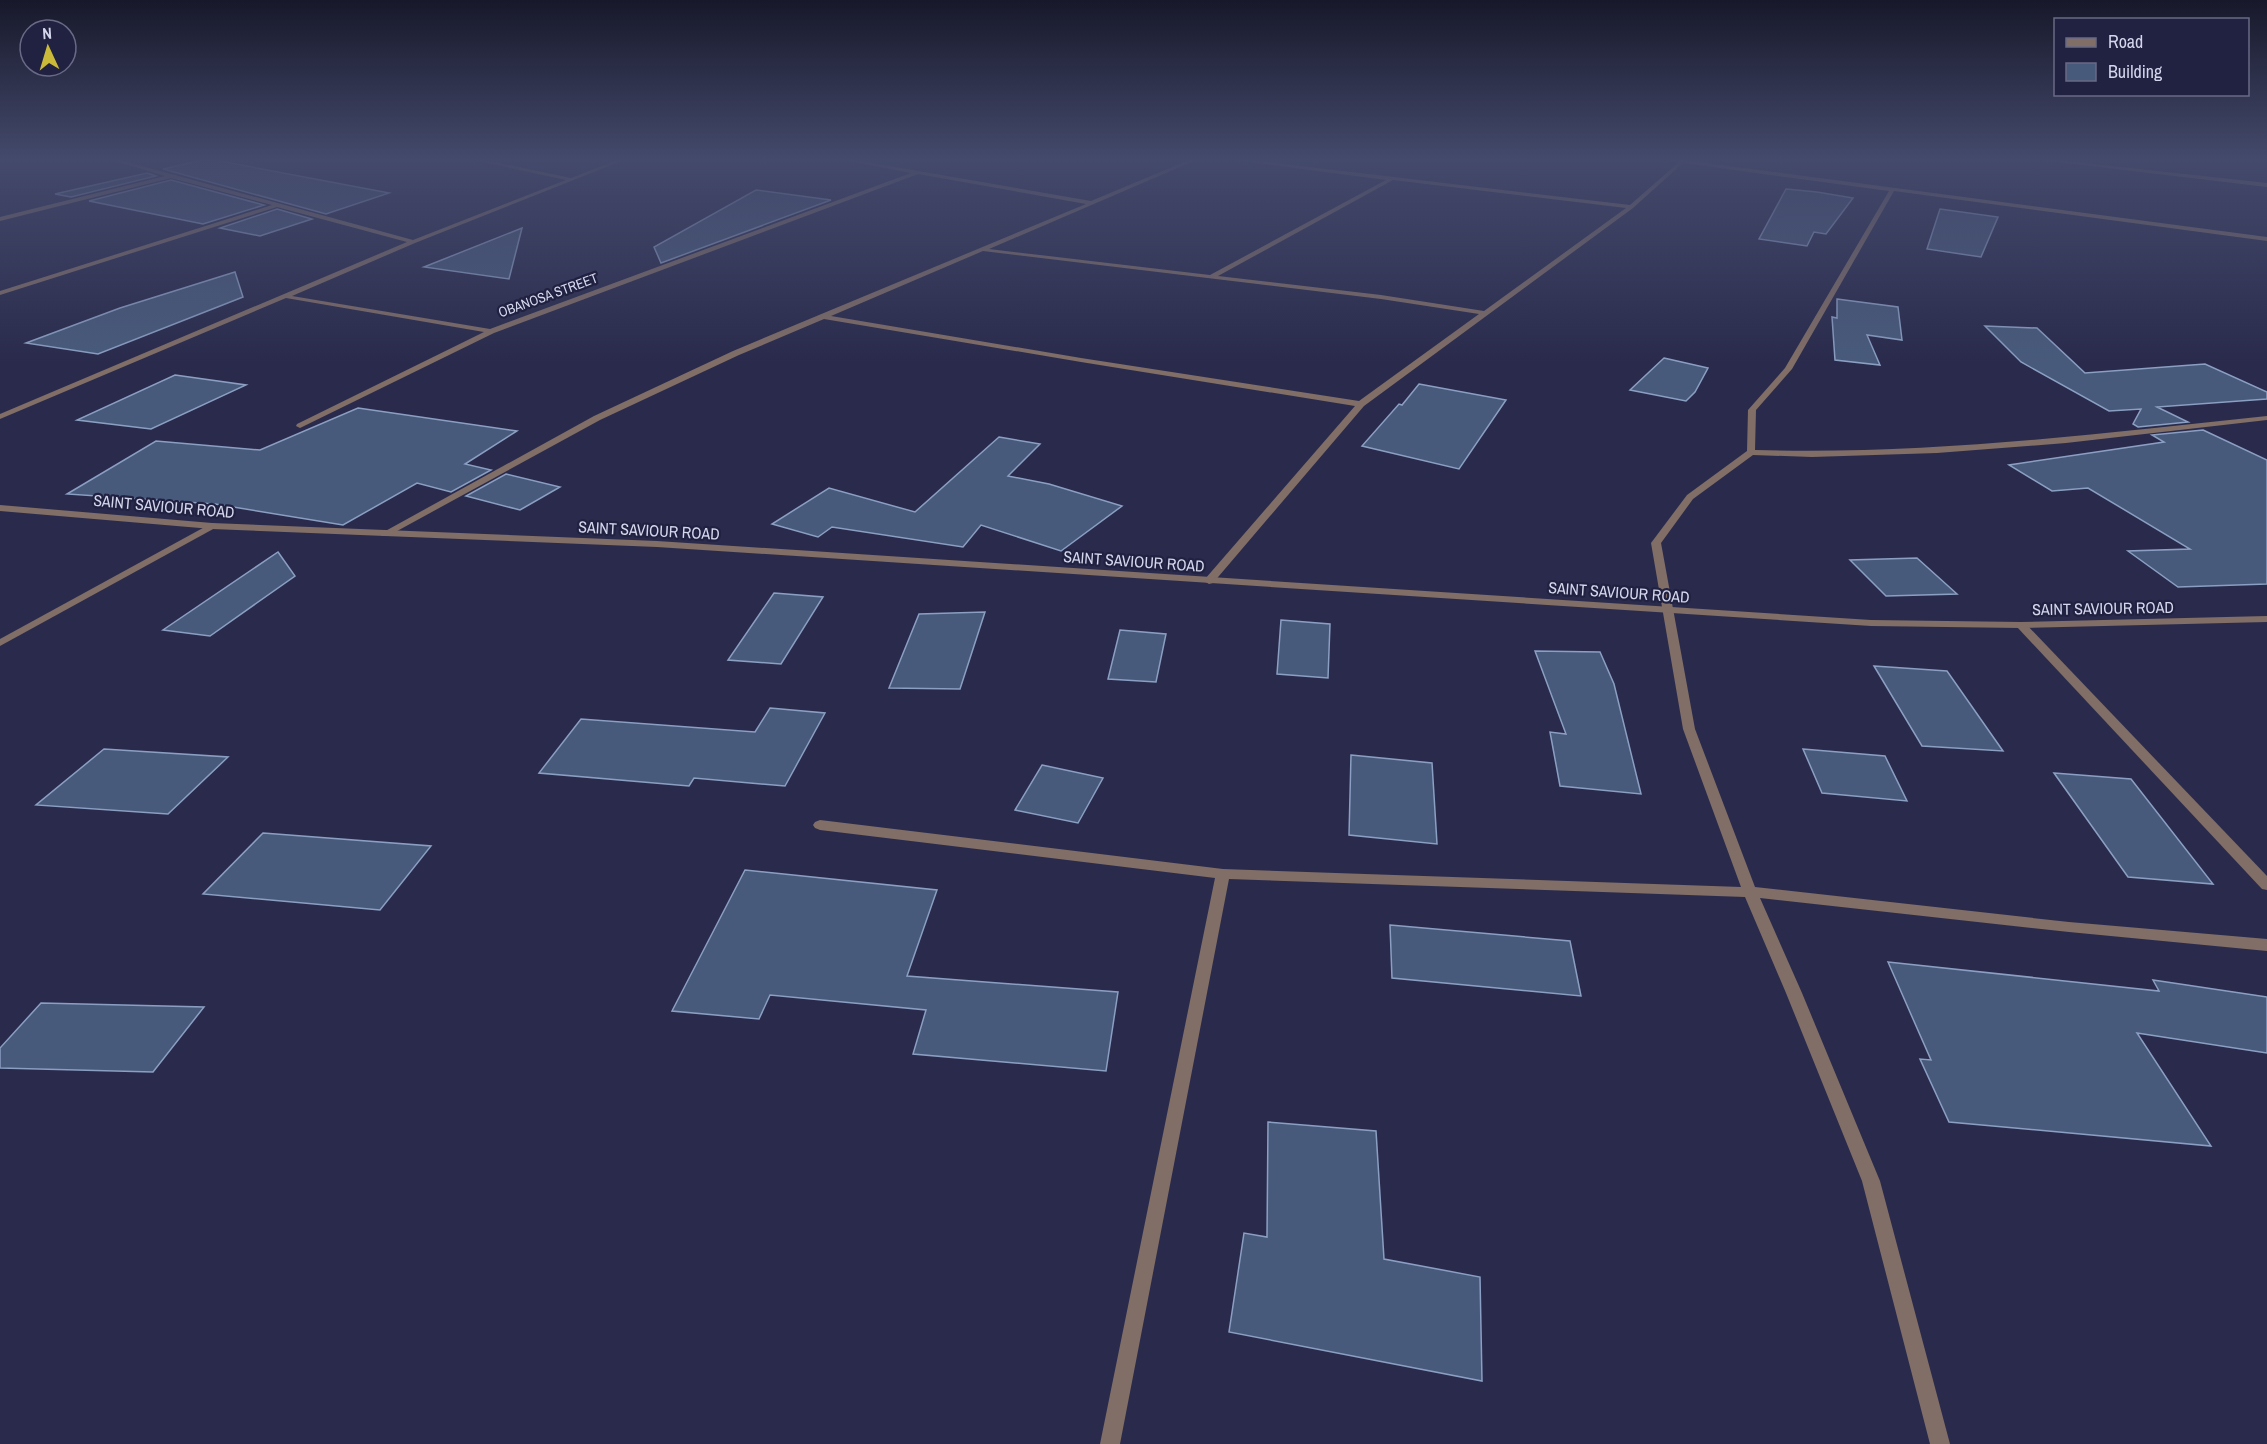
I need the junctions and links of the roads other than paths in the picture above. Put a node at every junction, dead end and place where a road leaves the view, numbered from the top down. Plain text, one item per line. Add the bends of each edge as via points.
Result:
1 (204, 227) edge
2 (357, 227) edge
3 (450, 227) edge
4 (769, 227) edge
5 (1038, 227) edge
6 (1302, 227) edge
7 (1603, 227) edge
8 (1871, 227) edge
9 (2170, 227) edge
10 (2267, 240) edge
11 (413, 242) junction
12 (984, 250) junction
13 (1211, 277) junction
14 (0, 293) edge
15 (283, 296) junction
16 (1484, 313) junction
17 (821, 316) junction
18 (490, 331) junction
19 (1362, 404) junction
20 (0, 417) edge
21 (2267, 418) edge
22 (300, 426) dead end
23 (1751, 452) junction
24 (0, 508) edge
25 (212, 526) junction
26 (385, 534) junction
27 (1209, 581) junction
28 (1667, 610) junction
29 (2267, 619) edge
30 (2021, 626) junction
31 (0, 643) edge
32 (820, 825) dead end
33 (1223, 874) junction
34 (2267, 885) edge
35 (1749, 892) junction
36 (2267, 945) edge
37 (1110, 1444) edge
38 (1940, 1444) edge

1 - 14 street
2 - 11 street
3 - 11 street
4 - 18 street, OBANOSA STREET
5 - 12 street
6 - 13 street
7 - 16 street
8 - 23 street via 1788,369 1752,410
9 - 10 street
11 - 15 street
12 - 13 street
12 - 17 street
13 - 16 street
15 - 18 street
15 - 20 street
16 - 19 street
17 - 19 street
17 - 26 street via 597,418
18 - 22 street, OBANOSA STREET
19 - 27 street
21 - 23 street via 2066,441 1937,450
23 - 28 street via 1690,497 1656,543
24 - 25 street, SAINT SAVIOUR ROAD
25 - 26 street, SAINT SAVIOUR ROAD
25 - 31 street
26 - 27 street, SAINT SAVIOUR ROAD via 657,544
27 - 28 street, SAINT SAVIOUR ROAD
28 - 30 street, SAINT SAVIOUR ROAD via 1871,623
28 - 35 street via 1689,729
29 - 30 street, SAINT SAVIOUR ROAD
30 - 34 street
32 - 33 street
33 - 35 street
33 - 37 street
35 - 36 street
35 - 38 street via 1871,1181

